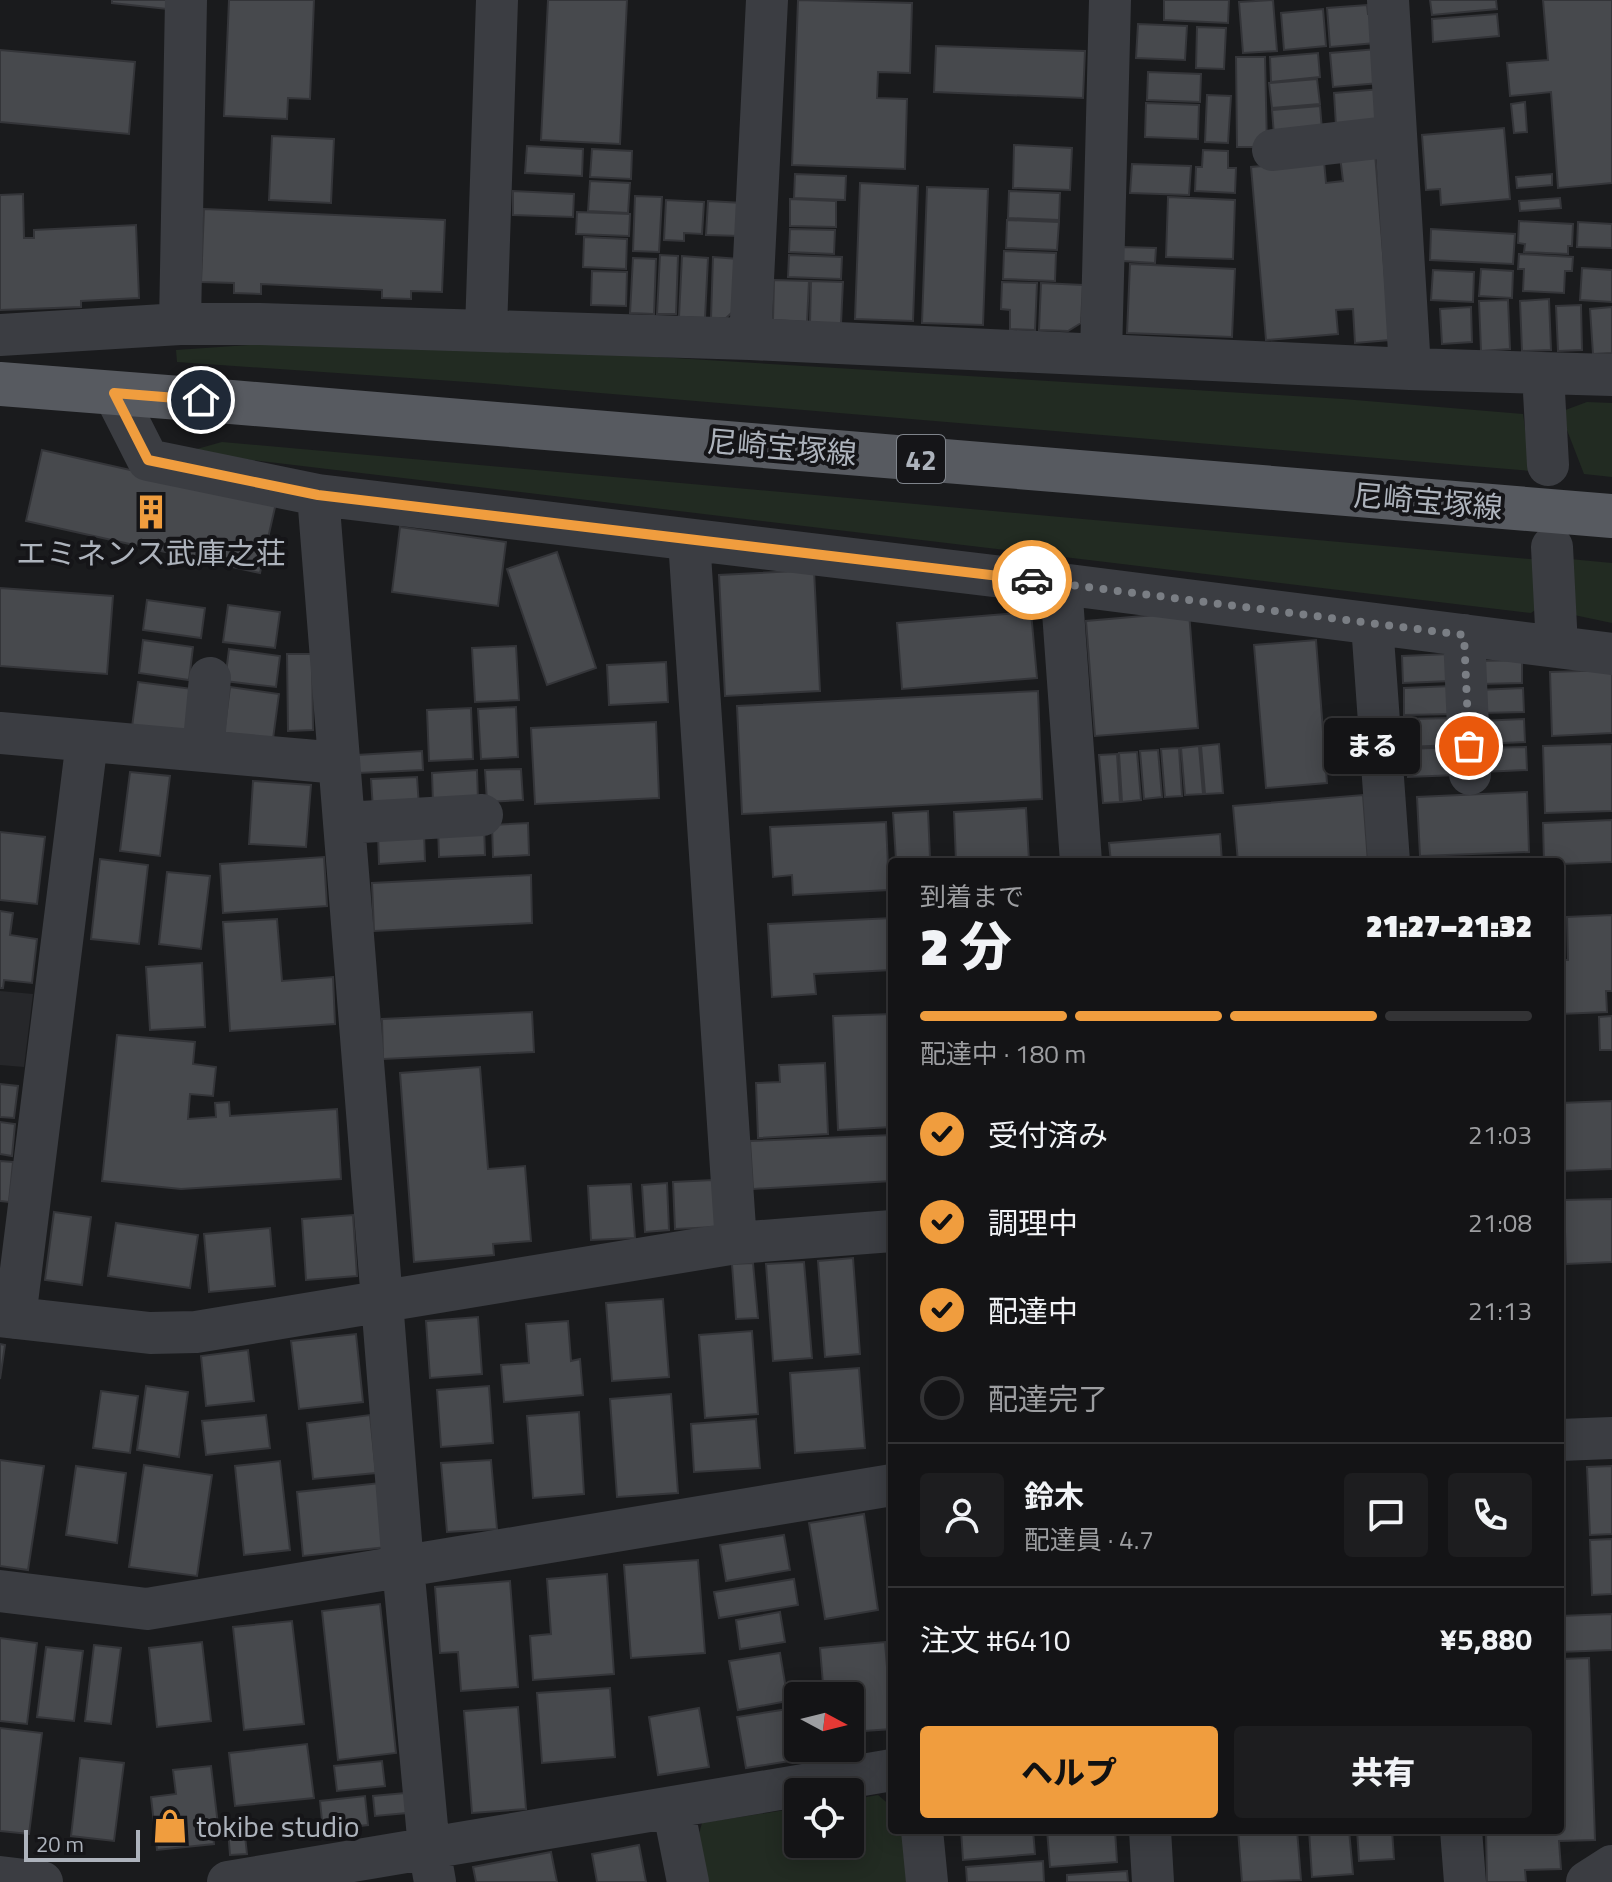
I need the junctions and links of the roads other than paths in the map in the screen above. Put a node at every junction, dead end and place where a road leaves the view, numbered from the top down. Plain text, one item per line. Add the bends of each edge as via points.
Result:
1 (186, 0) edge
2 (497, 0) edge
3 (767, 0) edge
4 (1110, 0) edge
5 (1388, 0) edge
6 (1396, 136) junction
7 (1273, 150) dead end
8 (180, 324) junction
9 (486, 330) junction
10 (0, 335) edge
11 (750, 339) junction
12 (1101, 355) junction
13 (1410, 369) junction
14 (1543, 374) junction
15 (1612, 375) edge
16 (0, 384) edge
17 (114, 393) junction
18 (1548, 465) dead end
19 (318, 495) junction
20 (1612, 516) edge
21 (689, 540) junction
22 (1552, 547) dead end
23 (1061, 584) junction
24 (1372, 624) junction
25 (1464, 635) junction
26 (1557, 647) junction
27 (1612, 654) edge
28 (210, 678) dead end
29 (0, 733) edge
30 (87, 741) junction
31 (203, 751) junction
32 (339, 763) junction
33 (1470, 774) dead end
34 (482, 815) dead end
35 (344, 823) junction
36 (1081, 858) edge
37 (1389, 858) edge
38 (888, 1231) edge
39 (736, 1243) junction
40 (382, 1301) junction
41 (8, 1317) edge
42 (1612, 1438) edge
43 (1564, 1440) edge
44 (888, 1486) edge
45 (403, 1566) junction
46 (0, 1591) edge
47 (888, 1771) edge
48 (673, 1807) junction
49 (922, 1834) edge
50 (1150, 1834) edge
51 (1461, 1834) edge
52 (432, 1865) edge
53 (1612, 1866) edge
54 (0, 1877) edge
55 (42, 1882) edge
56 (228, 1882) edge
57 (688, 1882) edge
58 (927, 1882) edge
59 (1153, 1882) edge
60 (1465, 1882) edge
61 (1587, 1882) edge

1 - 8 street
2 - 9 street
3 - 11 street
4 - 12 street
5 - 6 street
6 - 7 street
6 - 13 street
8 - 9 street
8 - 10 street
9 - 11 street
11 - 12 street
12 - 13 street
13 - 14 street
14 - 15 street
14 - 18 street
16 - 17 main road, 尼崎宝塚線 / 42
17 - 19 street via 148,460
17 - 20 main road, 尼崎宝塚線 / 42
19 - 21 street
19 - 32 street
21 - 23 street
21 - 39 street
22 - 26 street
23 - 24 street
23 - 36 street
24 - 25 street
24 - 37 street
25 - 26 street
25 - 33 street
26 - 27 street
28 - 31 street
29 - 30 street
30 - 31 street
30 - 41 street
31 - 32 street
32 - 35 street
34 - 35 street
35 - 40 street
38 - 39 street
39 - 40 street
40 - 41 street via 196,1332 150,1333
40 - 45 street
42 - 43 street
44 - 45 street
45 - 46 street via 147,1609
45 - 52 street
47 - 48 street
48 - 52 street
48 - 57 street
49 - 58 street
50 - 59 street
51 - 60 street
52 - 56 street
53 - 61 street
54 - 55 street

